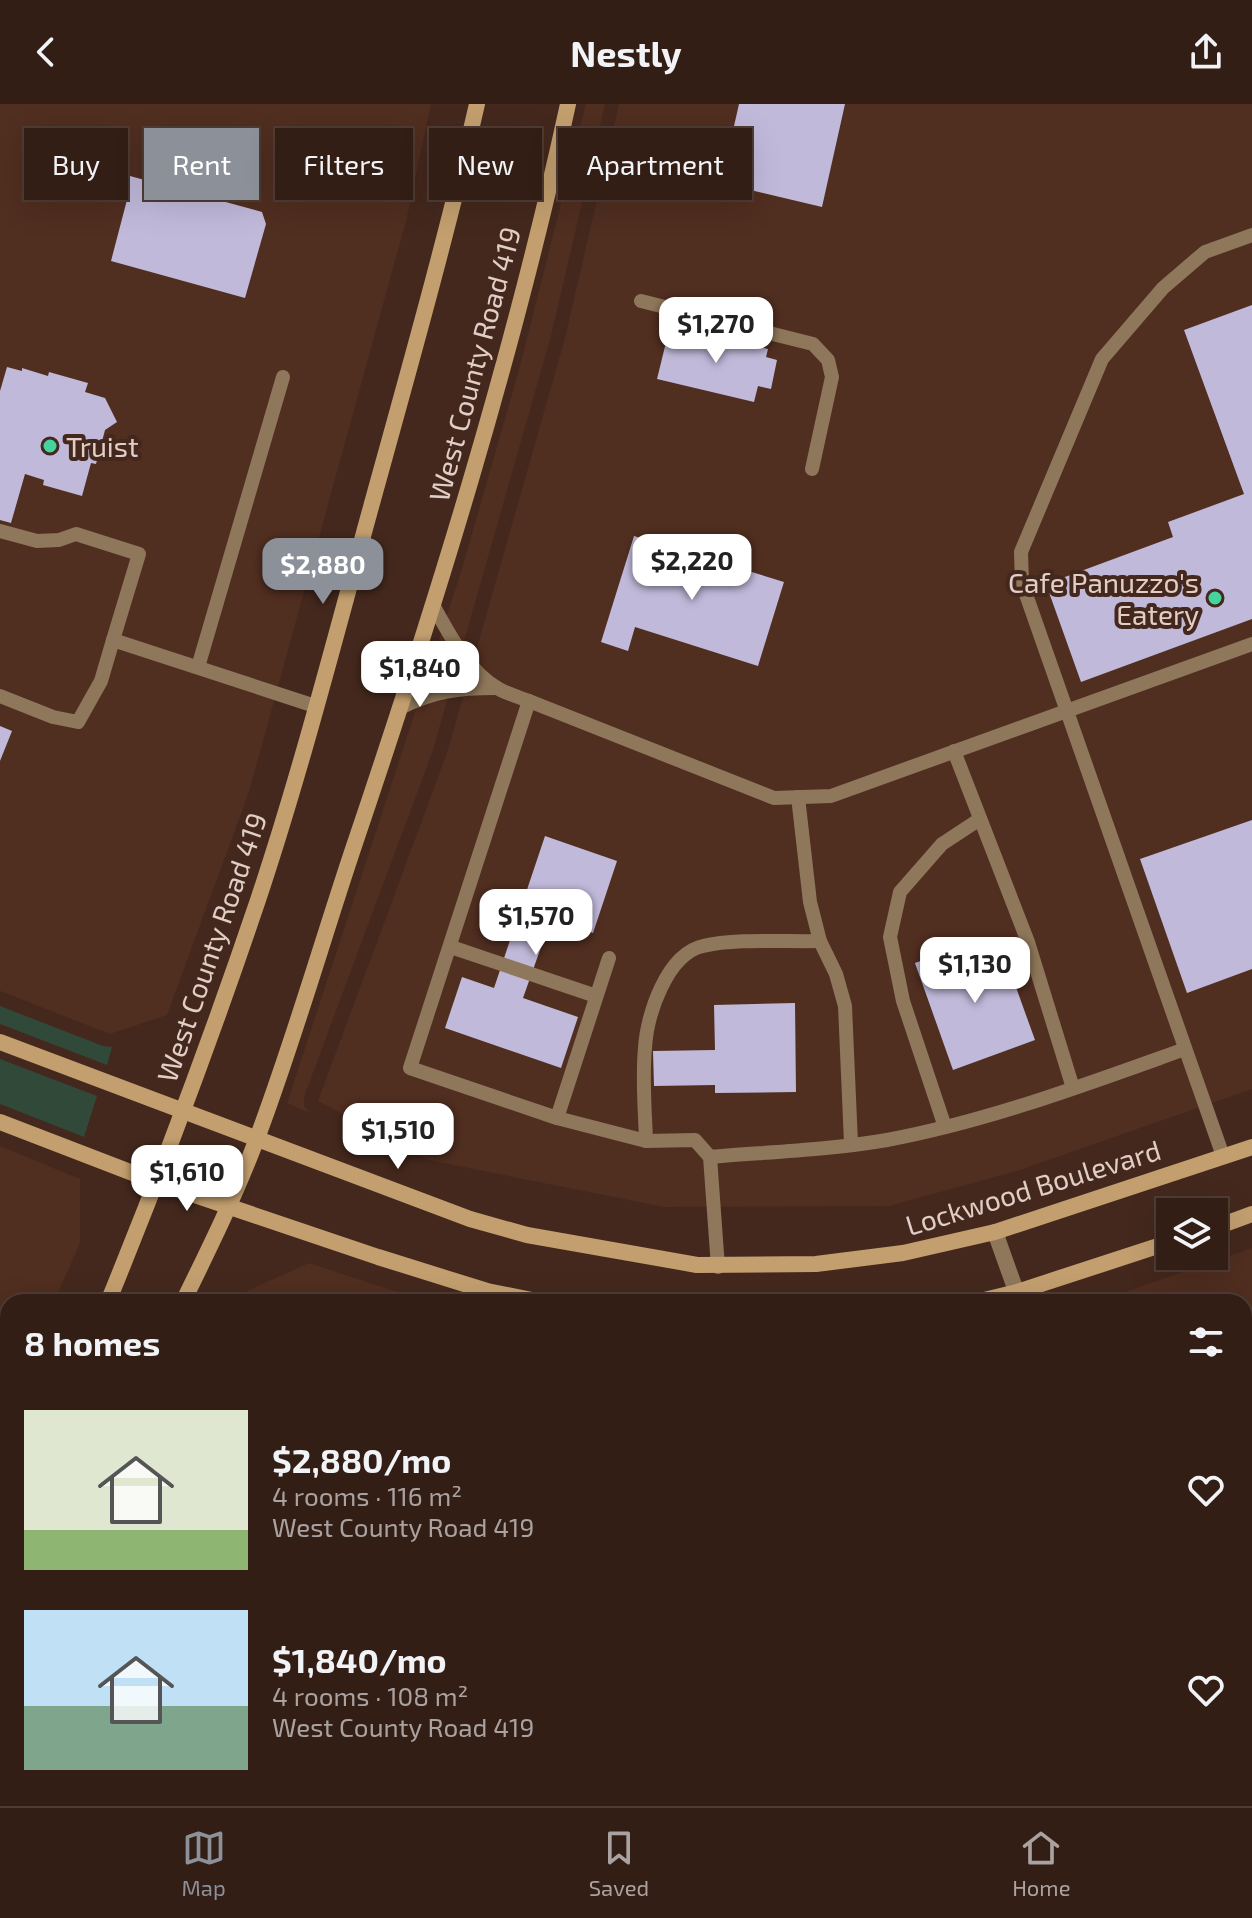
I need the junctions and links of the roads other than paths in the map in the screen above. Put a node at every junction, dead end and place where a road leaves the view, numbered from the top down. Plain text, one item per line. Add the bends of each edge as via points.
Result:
1 (477, 104) edge
2 (568, 104) edge
3 (1252, 235) edge
4 (641, 301) dead end
5 (283, 377) dead end
6 (812, 469) dead end
7 (0, 531) edge
8 (433, 605) junction
9 (113, 640) junction
10 (1252, 644) edge
11 (198, 667) junction
12 (496, 688) junction
13 (0, 696) edge
14 (529, 701) junction
15 (315, 706) junction
16 (400, 708) junction
17 (1065, 710) junction
18 (954, 751) junction
19 (798, 797) junction
20 (980, 819) junction
21 (820, 941) junction
22 (451, 947) junction
23 (609, 958) dead end
24 (596, 996) junction
25 (0, 1042) edge
26 (1185, 1049) junction
27 (1073, 1088) junction
28 (183, 1112) junction
29 (557, 1118) junction
30 (0, 1122) edge
31 (945, 1127) junction
32 (257, 1138) junction
33 (646, 1141) junction
34 (851, 1143) junction
35 (1252, 1147) edge
36 (1223, 1156) junction
37 (710, 1157) junction
38 (156, 1182) junction
39 (230, 1205) junction
40 (1252, 1214) edge
41 (1228, 1223) edge
42 (995, 1232) junction
43 (1156, 1247) edge
44 (718, 1267) junction
45 (111, 1294) edge
46 (187, 1294) edge
47 (502, 1294) edge
48 (1017, 1294) edge
49 (1026, 1294) edge

1 - 15 main road, West County Road 419
2 - 8 main road, West County Road 419 via 503,363
3 - 17 lane via 1205,252 1163,288 1102,359 1044,493 1021,552 1022,583
4 - 6 lane via 813,344 828,360 832,377
5 - 11 lane
7 - 9 lane via 37,541 76,534 139,554
8 - 12 lane via 452,639
8 - 16 main road, West County Road 419
9 - 11 lane
9 - 13 lane via 101,681 78,722
10 - 17 lane
11 - 15 lane
12 - 14 lane
12 - 16 lane via 455,688
14 - 19 lane via 774,798
14 - 22 lane
15 - 28 main road, West County Road 419 via 258,898
16 - 32 main road, West County Road 419
17 - 18 lane
17 - 26 lane
18 - 19 lane via 831,796
18 - 20 lane
19 - 21 lane
20 - 27 lane via 1028,942
20 - 31 lane via 942,844 900,892 890,937 903,1001
21 - 33 lane via 717,944 678,959 656,1001 645,1046
21 - 34 lane via 845,1006
22 - 24 lane
22 - 29 lane via 410,1068
23 - 24 lane
24 - 29 lane
25 - 28 main road, Lockwood Boulevard
26 - 27 lane
26 - 36 lane
27 - 31 lane
28 - 32 main road, Lockwood Boulevard
28 - 38 main road, West County Road 419
29 - 33 lane
30 - 38 main road
31 - 34 lane
32 - 39 main road, West County Road 419
32 - 44 main road, Lockwood Boulevard via 498,1227
33 - 37 lane via 695,1140
34 - 37 lane
35 - 36 main road, Lockwood Boulevard
36 - 42 main road, Lockwood Boulevard
37 - 44 lane
38 - 39 main road
38 - 45 main road, West County Road 419
39 - 46 main road, West County Road 419
39 - 47 main road
40 - 41 main road
42 - 44 main road, Lockwood Boulevard via 845,1261
42 - 48 street
43 - 49 main road

